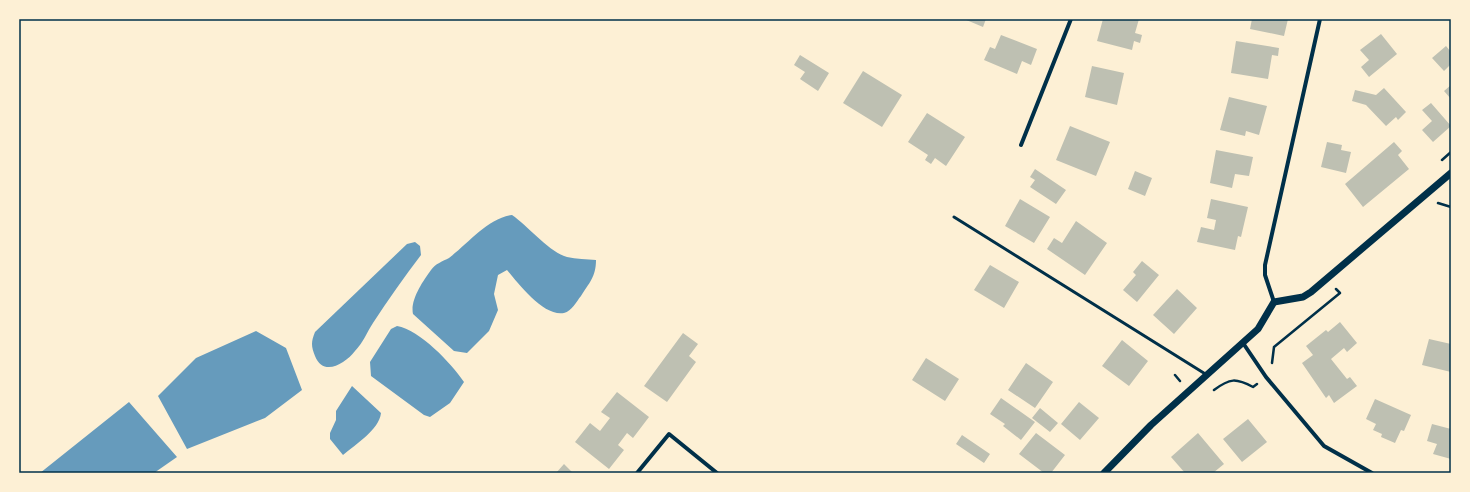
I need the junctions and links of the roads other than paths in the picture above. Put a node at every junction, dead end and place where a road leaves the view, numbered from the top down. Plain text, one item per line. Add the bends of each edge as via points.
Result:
1 (1071, 19) edge
2 (1320, 19) edge
3 (1021, 146) dead end
4 (1451, 174) edge
5 (954, 217) dead end
6 (1274, 302) junction
7 (1243, 343) junction
8 (1207, 375) junction
9 (637, 473) edge
10 (717, 473) edge
11 (1104, 473) edge
12 (1372, 473) edge

1 - 3 street
2 - 6 street via 1265,265 1265,275
4 - 6 street via 1311,292 1303,297
5 - 8 lane
6 - 7 street via 1258,328
7 - 8 street
7 - 12 street via 1266,377 1324,446
8 - 11 street via 1151,425
9 - 10 street via 669,434

